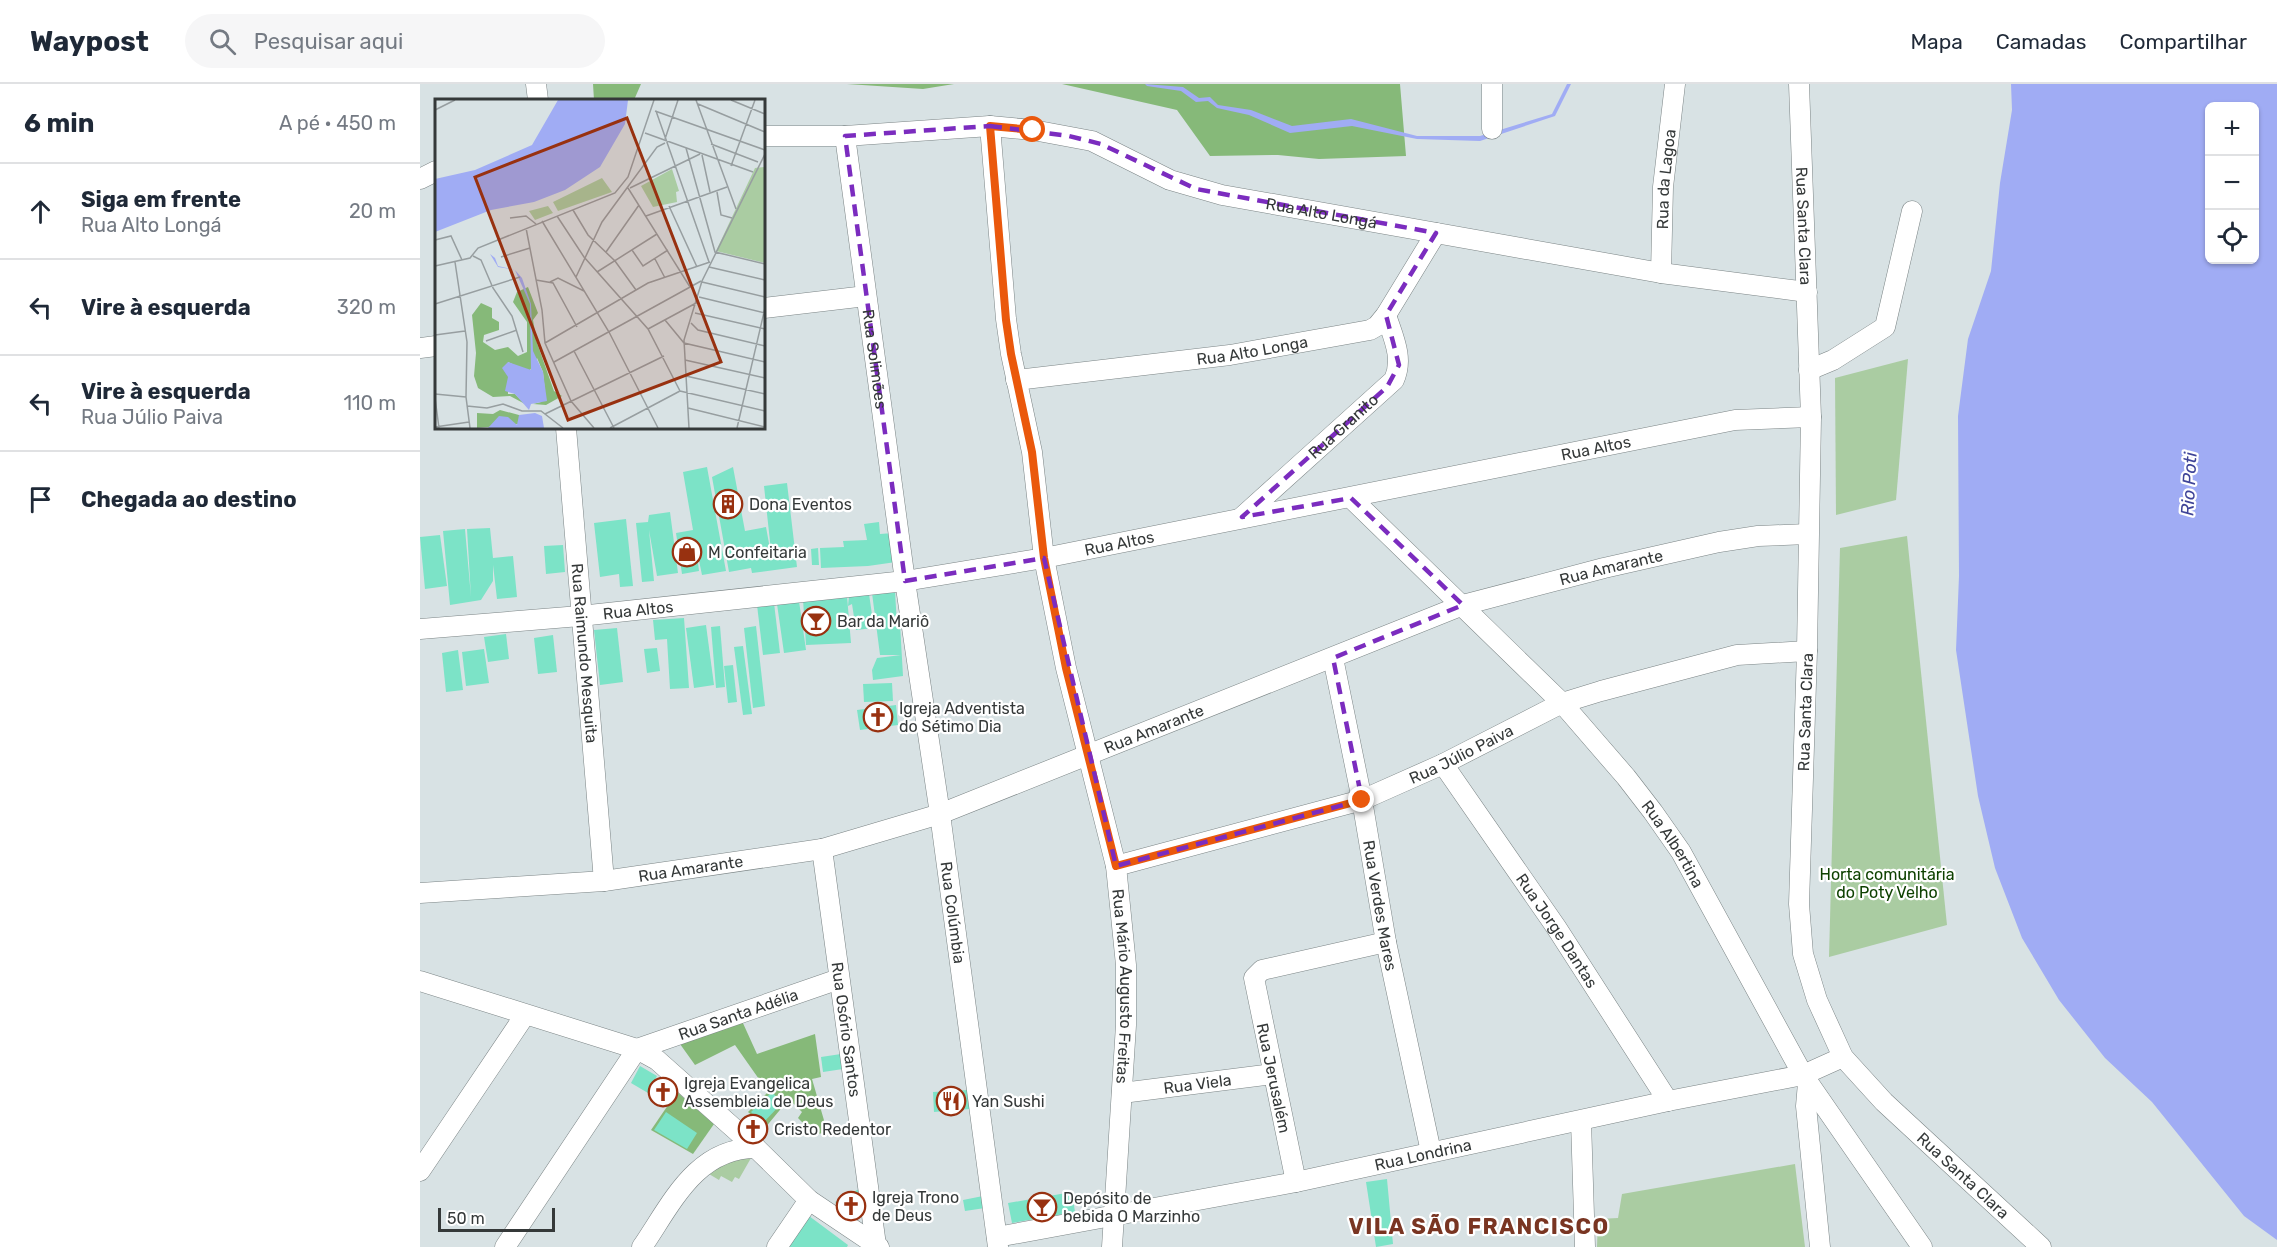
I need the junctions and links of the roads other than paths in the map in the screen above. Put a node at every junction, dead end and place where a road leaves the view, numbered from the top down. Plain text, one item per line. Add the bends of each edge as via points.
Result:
1 (536, 84) edge
2 (1492, 84) edge
3 (1675, 84) edge
4 (1799, 84) edge
5 (538, 99) edge
6 (990, 126) junction
7 (1492, 129) dead end
8 (765, 136) edge
9 (844, 136) junction
10 (435, 172) edge
11 (420, 179) edge
12 (1912, 211) dead end
13 (1436, 233) junction
14 (1661, 273) junction
15 (1807, 292) junction
16 (866, 296) junction
17 (765, 308) edge
18 (1386, 315) junction
19 (435, 346) edge
20 (420, 348) edge
21 (1809, 370) junction
22 (1016, 380) junction
23 (1811, 417) junction
24 (566, 429) edge
25 (1351, 498) junction
26 (1242, 517) junction
27 (1808, 534) junction
28 (1044, 558) junction
29 (905, 581) junction
30 (1463, 605) junction
31 (580, 616) junction
32 (420, 629) edge
33 (1807, 651) junction
34 (1333, 658) junction
35 (1562, 703) junction
36 (1087, 754) junction
37 (1443, 764) junction
38 (1362, 800) junction
39 (940, 814) junction
40 (822, 849) junction
41 (1116, 866) junction
42 (604, 881) junction
43 (420, 893) edge
44 (1386, 942) junction
45 (839, 979) junction
46 (420, 981) edge
47 (525, 1015) junction
48 (637, 1049) junction
49 (1843, 1057) junction
50 (1273, 1074) junction
51 (1805, 1079) junction
52 (1122, 1093) junction
53 (1668, 1101) junction
54 (1581, 1121) junction
55 (756, 1148) junction
56 (1431, 1152) junction
57 (420, 1171) edge
58 (1296, 1182) junction
59 (809, 1200) junction
60 (1113, 1217) junction
61 (998, 1242) edge
62 (878, 1246) edge
63 (505, 1247) edge
64 (642, 1247) edge
65 (777, 1247) edge
66 (1112, 1247) edge
67 (1585, 1247) edge
68 (1820, 1247) edge
69 (1922, 1247) edge
70 (2041, 1247) edge

1 - 5 street
2 - 7 street
3 - 14 street, Rua da Lagoa via 1663,187
4 - 15 street, Rua Santa Clara
6 - 9 street, Rua Alto Longá
6 - 13 street, Rua Alto Longá via 1092,141 1196,189
6 - 22 street, Rua Mário Augusto Freitas via 1006,320
8 - 9 street, Rua Alto Longá
9 - 16 street, Rua Solimões
10 - 11 street
12 - 21 street via 1885,327 1833,360
13 - 14 street, Rua Alto Longá
13 - 18 street, Rua Alto Longa
14 - 15 street, Rua Alto Longá
15 - 21 street, Rua Santa Clara
16 - 17 street
16 - 29 street, Rua Solimões
18 - 22 street, Rua Alto Longa via 1370,330 1230,355
18 - 26 street, Rua Granito via 1399,357 1394,380
19 - 20 street
21 - 23 street, Rua Santa Clara
22 - 28 street, Rua Mário Augusto Freitas via 1032,452
23 - 25 street, Rua Altos via 1735,420
23 - 27 street, Rua Santa Clara
24 - 31 street, Rua Raimundo Mesquita
25 - 26 street, Rua Altos
25 - 30 street, Rua Albertina
26 - 28 street, Rua Altos
27 - 30 street, Rua Amarante via 1719,542
27 - 33 street, Rua Santa Clara
28 - 29 street, Rua Altos
28 - 36 street, Rua Mário Augusto Freitas
29 - 31 street, Rua Altos
29 - 39 street, Rua Colúmbia
30 - 34 street, Rua Amarante
30 - 35 street, Rua Albertina
31 - 32 street, Rua Altos
31 - 42 street, Rua Raimundo Mesquita
33 - 35 street, Rua Júlio Paiva via 1729,657
33 - 49 street, Rua Santa Clara via 1799,931 1814,993
34 - 36 street, Rua Amarante
34 - 38 street, Rua Verdes Mares
35 - 37 street, Rua Júlio Paiva
35 - 51 street, Rua Albertina via 1626,777 1681,852
36 - 39 street, Rua Amarante
36 - 41 street, Rua Mário Augusto Freitas
37 - 38 street, Rua Júlio Paiva
37 - 53 street, Rua Jorge Dantas via 1556,927
38 - 41 street, Rua Júlio Paiva
38 - 44 street, Rua Verdes Mares
39 - 40 street, Rua Amarante
39 - 61 street, Rua Colúmbia
40 - 42 street, Rua Amarante
40 - 45 street, Rua Osório Santos
41 - 52 street, Rua Mário Augusto Freitas via 1126,965
42 - 43 street, Rua Amarante
44 - 50 street, Rua Jerusalém via 1256,974 1254,982
44 - 56 street, Rua Verdes Mares
45 - 48 street, Rua Santa Adélia
45 - 62 street, Rua Osório Santos
46 - 47 street
47 - 48 street
47 - 57 street
48 - 55 street via 657,1060
48 - 63 street
49 - 51 street, Rua Londrina
49 - 70 street, Rua Santa Clara via 1884,1101
50 - 52 street, Rua Viela
50 - 58 street, Rua Jerusalém
51 - 53 street, Rua Londrina
51 - 68 street
51 - 69 street, Rua Albertina
52 - 60 street, Rua Mário Augusto Freitas
53 - 54 street, Rua Londrina
54 - 56 street, Rua Londrina
54 - 67 street
55 - 59 street
55 - 64 street via 727,1151 690,1176
56 - 58 street, Rua Londrina
58 - 60 street, Rua Londrina
59 - 62 street
59 - 65 street
60 - 61 street, Rua Londrina
60 - 66 street, Rua Mário Augusto Freitas

